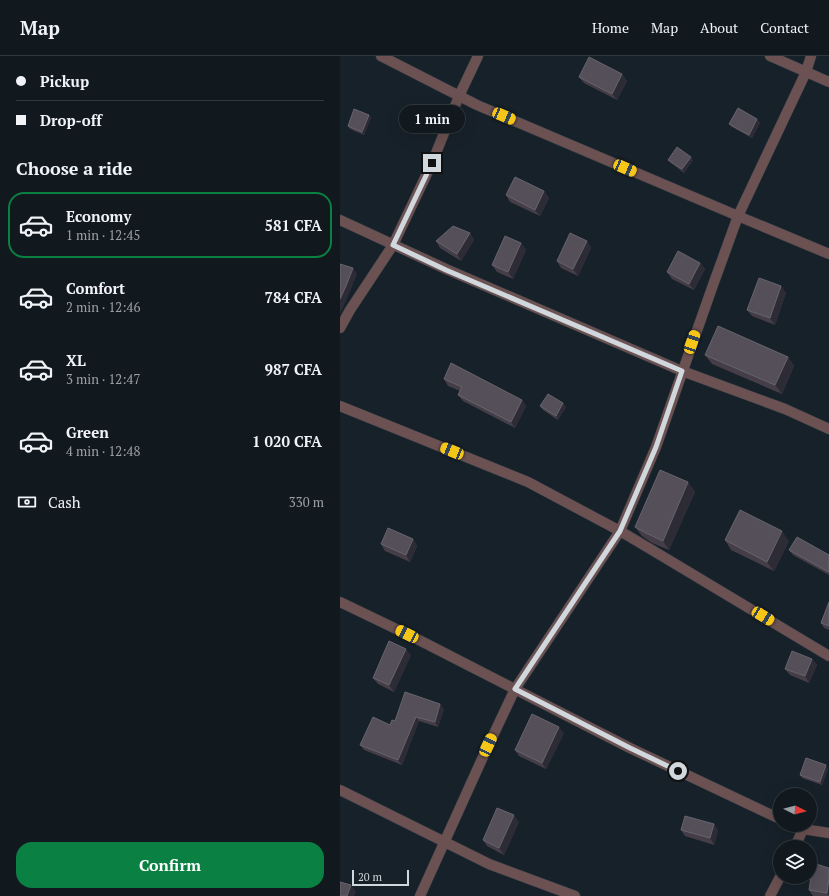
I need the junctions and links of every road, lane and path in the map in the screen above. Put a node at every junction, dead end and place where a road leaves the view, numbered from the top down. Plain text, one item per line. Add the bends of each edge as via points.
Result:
1 (381, 56) edge
2 (478, 56) edge
3 (770, 56) edge
4 (811, 56) edge
5 (806, 72) junction
6 (829, 82) edge
7 (459, 96) junction
8 (738, 216) junction
9 (340, 220) edge
10 (393, 245) junction
11 (829, 254) edge
12 (340, 328) edge
13 (682, 371) junction
14 (340, 406) edge
15 (829, 428) edge
16 (620, 531) junction
17 (340, 602) edge
18 (829, 656) edge
19 (515, 689) junction
20 (340, 790) edge
21 (773, 816) edge
22 (817, 832) edge
23 (829, 833) edge
24 (444, 842) junction
25 (776, 884) edge
26 (420, 896) edge
27 (576, 896) edge
28 (770, 896) edge

1 - 7 street
2 - 7 street
3 - 5 street
4 - 5 street
5 - 6 street
5 - 8 street
7 - 8 street
7 - 10 street via 432,163
8 - 11 street
8 - 13 street
9 - 10 street
10 - 12 street
10 - 13 street
13 - 15 street
13 - 16 street via 656,447
14 - 16 street via 528,482
16 - 18 street
16 - 19 street
17 - 19 street
19 - 21 street via 630,748
19 - 24 street
20 - 24 street
22 - 23 street
24 - 26 street
24 - 27 street via 488,864
25 - 28 street

